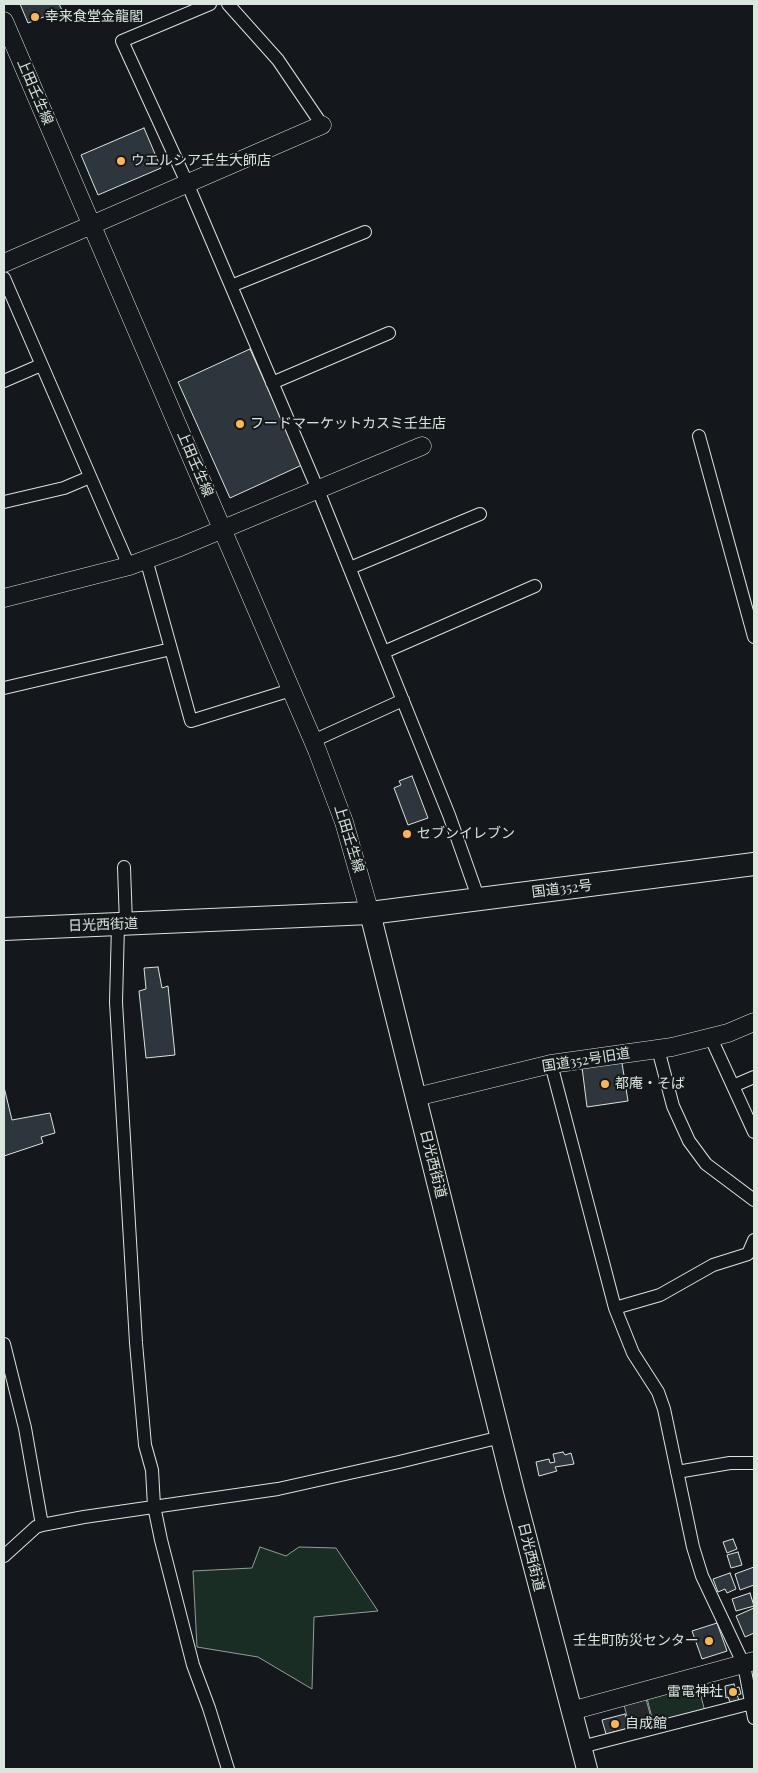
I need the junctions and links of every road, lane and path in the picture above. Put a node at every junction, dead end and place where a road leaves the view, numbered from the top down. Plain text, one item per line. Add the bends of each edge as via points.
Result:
1 (210, 4) edge
2 (228, 4) edge
3 (4, 21) edge
4 (322, 125) joint
5 (188, 185) junction
6 (92, 225) junction
7 (365, 232) dead end
8 (4, 263) edge
9 (4, 278) edge
10 (231, 286) junction
11 (389, 333) dead end
12 (41, 365) junction
13 (4, 381) edge
14 (272, 383) junction
15 (699, 436) dead end
16 (422, 446) dead end
17 (90, 477) junction
18 (318, 490) junction
19 (4, 502) edge
20 (480, 514) dead end
21 (223, 530) junction
22 (146, 559) junction
23 (129, 566) junction
24 (350, 568) junction
25 (535, 586) dead end
26 (4, 598) edge
27 (754, 637) edge
28 (171, 649) junction
29 (384, 652) junction
30 (4, 688) edge
31 (291, 690) junction
32 (403, 700) junction
33 (313, 741) junction
34 (754, 864) edge
35 (124, 867) dead end
36 (479, 900) junction
37 (370, 913) junction
38 (122, 925) junction
39 (4, 929) edge
40 (754, 1022) edge
41 (711, 1038) junction
42 (658, 1049) junction
43 (551, 1064) junction
44 (754, 1076) edge
45 (733, 1086) junction
46 (416, 1097) junction
47 (754, 1132) edge
48 (754, 1200) edge
49 (754, 1240) edge
50 (615, 1308) junction
51 (4, 1344) edge
52 (501, 1436) junction
53 (754, 1463) edge
54 (676, 1472) junction
55 (154, 1506) junction
56 (42, 1525) junction
57 (4, 1556) edge
58 (749, 1663) edge
59 (752, 1703) junction
60 (571, 1711) junction
61 (754, 1718) edge
62 (581, 1747) junction
63 (228, 1769) edge
64 (587, 1769) edge

1 - 5 street via 122,41
2 - 4 street via 278,60
3 - 6 street, 上田壬生線
4 - 5 street
5 - 6 street
5 - 10 street
6 - 8 street
6 - 21 street, 上田壬生線
7 - 10 street
9 - 12 street
10 - 14 street
11 - 14 street
12 - 13 street
12 - 17 street
14 - 18 street
15 - 27 street
16 - 18 street
17 - 19 street via 64,488
17 - 23 street
18 - 21 street
18 - 24 street
20 - 24 street
21 - 22 street
21 - 31 street, 上田壬生線
22 - 23 street
22 - 28 street
23 - 26 street
24 - 29 street
25 - 29 street
28 - 30 street
28 - 31 street via 191,721
29 - 32 street
31 - 33 street, 上田壬生線
32 - 33 street
32 - 36 street
33 - 37 street, 上田壬生線 via 344,822
34 - 36 highway, 国道352号
35 - 38 street
36 - 37 highway, 国道352号
37 - 38 highway, 日光西街道
37 - 46 main road, 日光西街道
38 - 39 highway, 日光西街道
38 - 55 street via 116,1002 135,1323
40 - 41 street, 国道352号旧道
41 - 42 street, 国道352号旧道
41 - 45 street
42 - 43 street, 国道352号旧道
42 - 48 street via 673,1106 689,1141 706,1164
43 - 46 street, 国道352号旧道
43 - 50 street
44 - 45 street
45 - 47 street
46 - 52 main road, 日光西街道
49 - 50 street via 748,1254 713,1265 660,1295
50 - 54 street via 633,1353 658,1392
51 - 56 street via 25,1428
52 - 55 street via 278,1489
52 - 60 main road, 日光西街道
53 - 54 street via 730,1463
54 - 58 street via 702,1576
55 - 56 street
55 - 63 street via 193,1665
56 - 57 street
58 - 59 street
58 - 60 street
59 - 61 street
59 - 62 street
60 - 62 main road, 日光西街道
62 - 64 main road, 日光西街道

